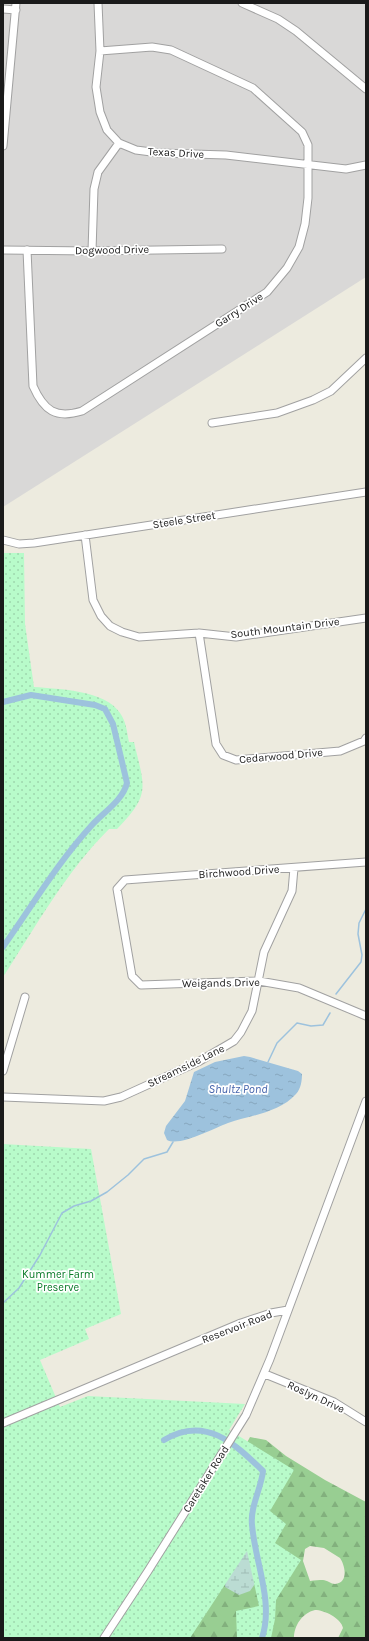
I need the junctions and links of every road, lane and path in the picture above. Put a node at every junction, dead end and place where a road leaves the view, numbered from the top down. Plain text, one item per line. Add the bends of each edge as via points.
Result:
1 (98, 3) edge
2 (242, 3) edge
3 (16, 6) edge
4 (3, 9) edge
5 (100, 51) junction
6 (366, 89) edge
7 (119, 143) junction
8 (3, 146) edge
9 (308, 164) junction
10 (366, 165) edge
11 (222, 249) dead end
12 (3, 250) edge
13 (28, 250) junction
14 (92, 251) junction
15 (366, 358) edge
16 (212, 423) dead end
17 (366, 492) edge
18 (85, 535) junction
19 (3, 540) edge
20 (366, 618) edge
21 (199, 633) junction
22 (366, 738) edge
23 (366, 862) edge
24 (294, 868) junction
25 (259, 981) junction
26 (141, 985) joint
27 (25, 997) dead end
28 (366, 1016) edge
29 (3, 1071) edge
30 (3, 1097) edge
31 (366, 1101) edge
32 (288, 1310) junction
33 (265, 1374) junction
34 (366, 1422) edge
35 (3, 1423) edge
36 (104, 1638) edge

1 - 5 street, Texas Drive
2 - 6 street via 278,19 296,31
3 - 4 street
3 - 8 street
5 - 7 street, Texas Drive via 96,87 100,112 107,130
5 - 9 street, Garry Drive via 152,47 171,50 253,88 302,132 308,145
7 - 9 street, Texas Drive via 136,150 159,153 226,155
7 - 14 street via 98,172 94,189
9 - 10 street, Texas Drive via 346,169
9 - 13 street, Garry Drive via 308,198 300,247 267,292 82,411 67,415 51,411 39,400 33,386
11 - 14 street, Dogwood Drive
12 - 13 street, Dogwood Drive
13 - 14 street, Dogwood Drive
15 - 16 street via 331,391 313,400 277,413
17 - 18 street, Steele Street
18 - 19 street, Steele Street via 25,544
18 - 21 street, South Mountain Drive via 93,600 101,616 110,626 139,637
20 - 21 street, South Mountain Drive via 236,637
21 - 22 street, Cedarwood Drive via 216,744 223,755 236,760 340,751
23 - 24 street, Birchwood Drive
24 - 25 street, Streamside Lane via 292,891 264,952
24 - 26 street, Birchwood Drive via 125,880 117,889 132,976
25 - 26 street, Weigands Drive
25 - 28 street, Weigands Drive via 299,988
25 - 30 street, Streamside Lane via 252,1011 241,1032 226,1047 121,1097 104,1100
27 - 29 street
31 - 32 street
32 - 33 street, Caretaker Road
32 - 35 street, Reservoir Road via 248,1320
33 - 34 street, Roslyn Drive via 334,1402
33 - 36 street, Caretaker Road via 246,1415

